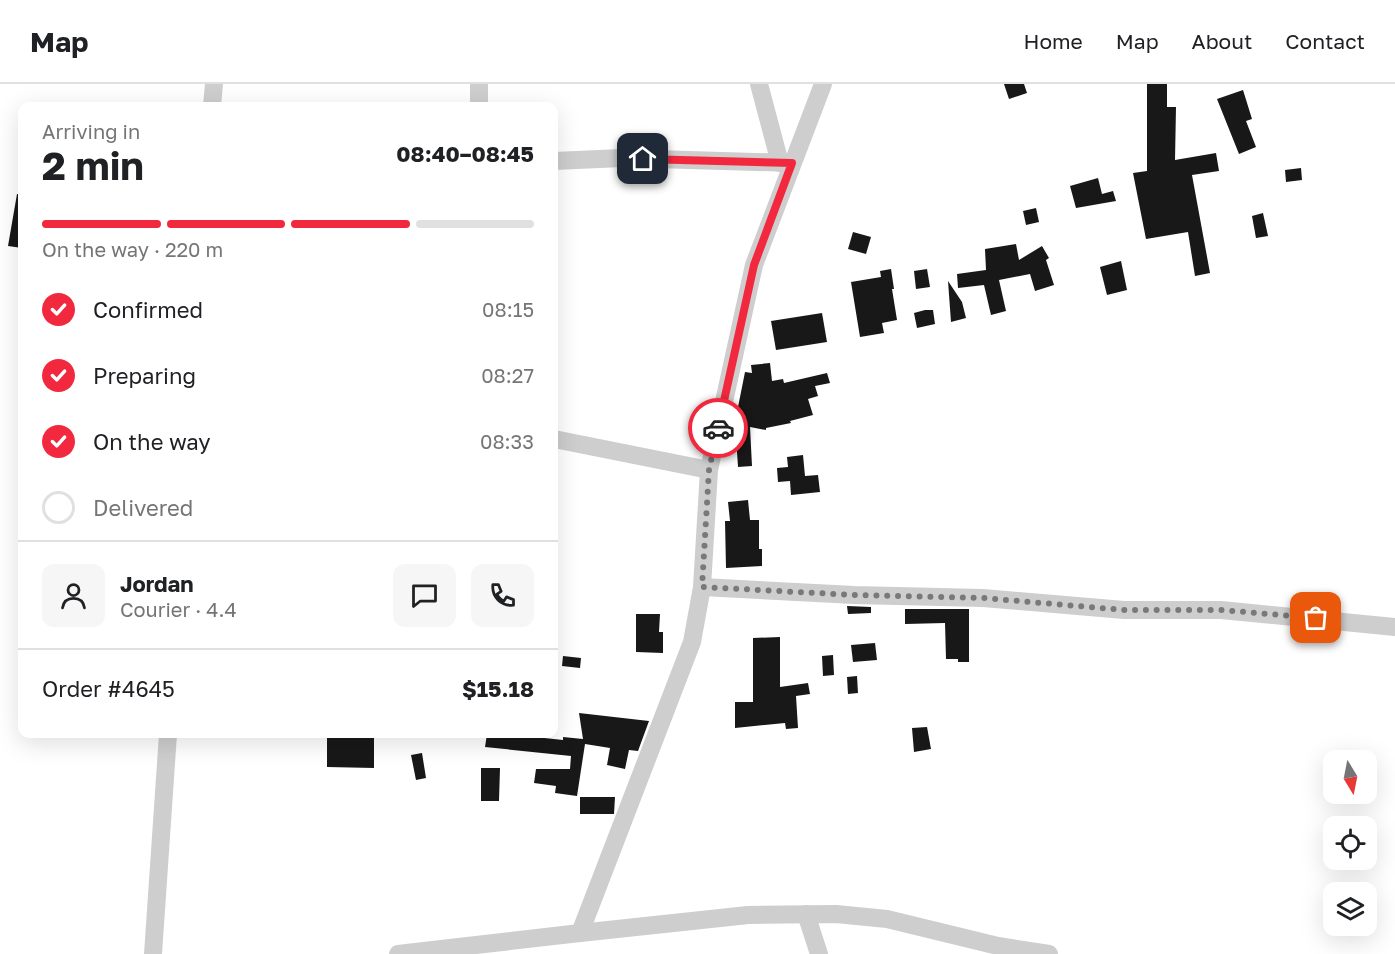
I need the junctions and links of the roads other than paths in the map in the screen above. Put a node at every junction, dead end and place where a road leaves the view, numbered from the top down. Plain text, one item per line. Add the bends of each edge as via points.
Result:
1 (214, 84) edge
2 (479, 84) edge
3 (759, 84) edge
4 (823, 84) edge
5 (212, 102) edge
6 (479, 102) edge
7 (558, 161) edge
8 (786, 163) junction
9 (558, 440) edge
10 (709, 470) junction
11 (702, 587) junction
12 (1395, 627) edge
13 (168, 738) edge
14 (807, 914) junction
15 (580, 933) junction
16 (1042, 953) edge
17 (153, 954) edge
18 (398, 954) edge
19 (819, 954) edge

1 - 5 street
2 - 6 street
3 - 8 street
4 - 8 street
7 - 8 street via 622,158
8 - 10 street via 754,265
9 - 10 street
10 - 11 street
11 - 12 street via 983,598 1124,610 1221,610
11 - 15 street via 682,672
13 - 17 street
14 - 15 street via 748,915
14 - 16 street via 887,919
14 - 19 street
15 - 18 street

